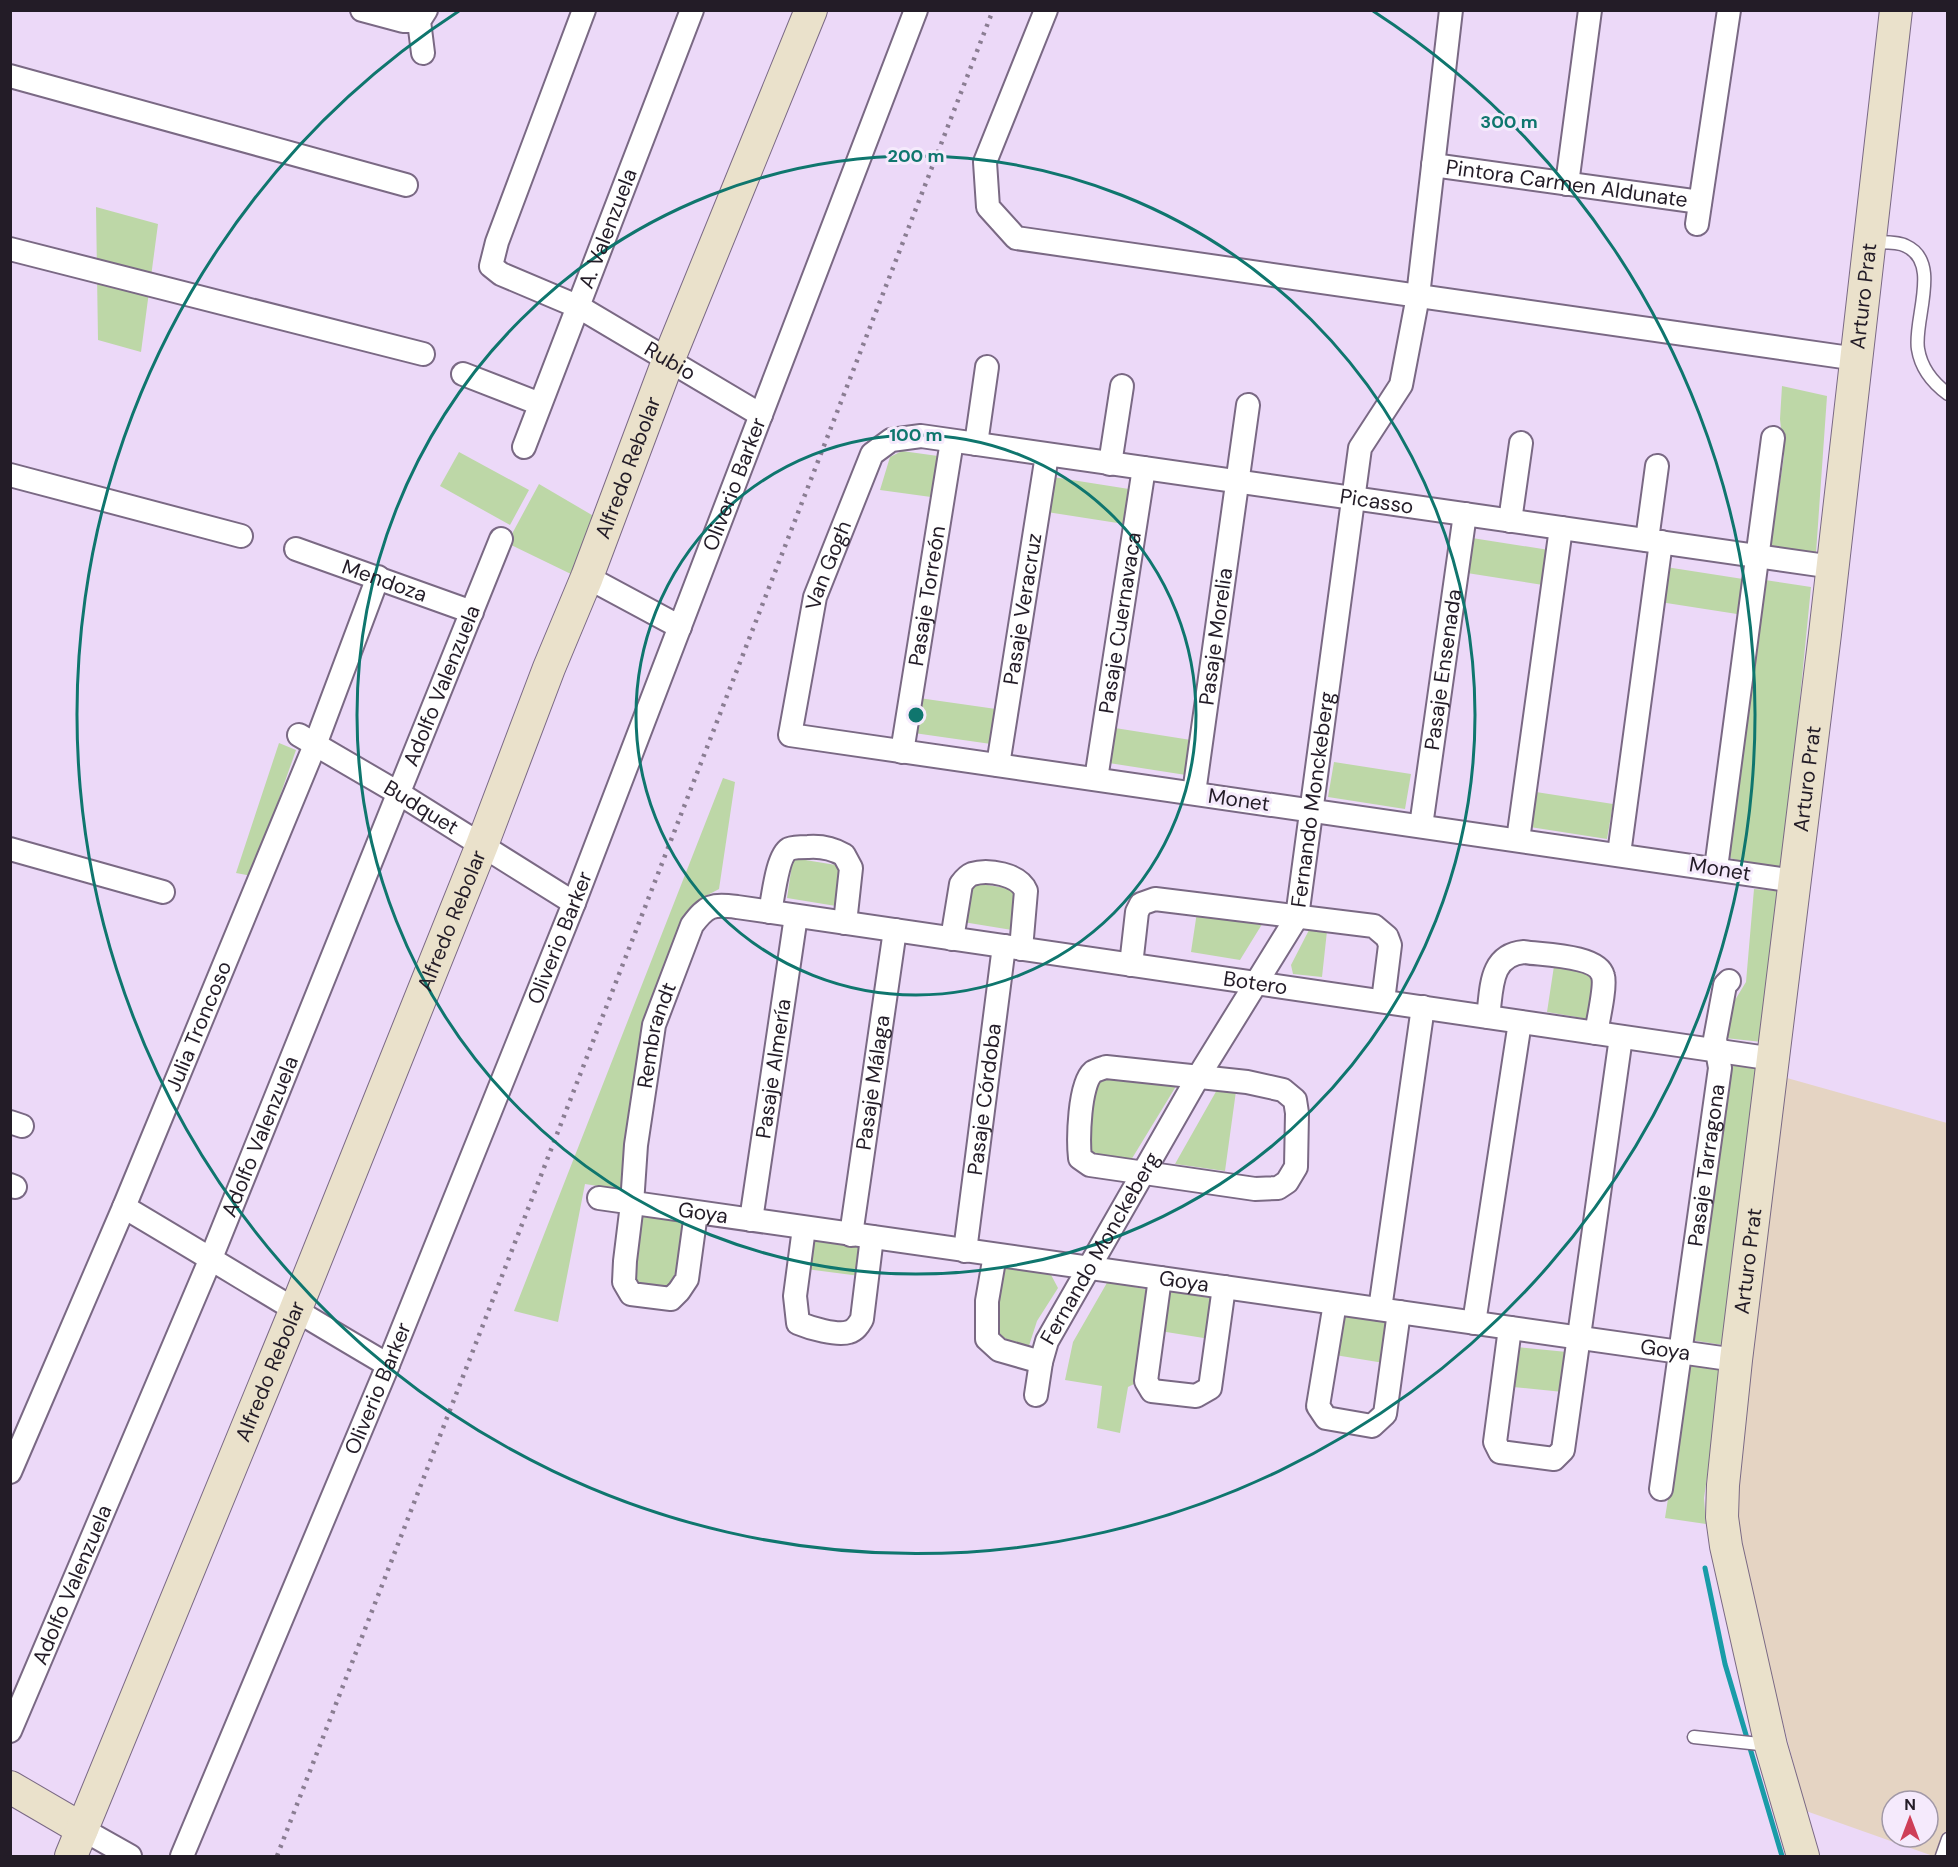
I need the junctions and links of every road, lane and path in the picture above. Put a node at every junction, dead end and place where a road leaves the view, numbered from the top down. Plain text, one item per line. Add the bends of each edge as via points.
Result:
1 (362, 10) edge
2 (584, 10) edge
3 (692, 10) edge
4 (811, 10) edge
5 (916, 10) edge
6 (1046, 10) edge
7 (1451, 10) edge
8 (1590, 10) edge
9 (1730, 10) edge
10 (1896, 10) edge
11 (422, 16) edge
12 (423, 53) dead end
13 (10, 76) edge
14 (1433, 165) junction
15 (1567, 184) junction
16 (406, 185) dead end
17 (1700, 202) junction
18 (1697, 225) dead end
19 (1869, 242) junction
20 (10, 249) edge
21 (1418, 296) junction
22 (579, 307) junction
23 (423, 354) dead end
24 (1857, 359) junction
25 (668, 361) junction
26 (987, 367) dead end
27 (463, 374) dead end
28 (1122, 386) dead end
29 (1947, 394) edge
30 (540, 404) junction
31 (1248, 405) dead end
32 (761, 415) junction
33 (921, 436) joint
34 (1773, 438) dead end
35 (952, 441) junction
36 (1521, 443) dead end
37 (976, 444) junction
38 (525, 447) dead end
39 (1047, 454) junction
40 (1110, 464) junction
41 (1657, 466) dead end
42 (1144, 468) junction
43 (10, 475) edge
44 (1238, 482) junction
45 (1353, 498) junction
46 (1465, 514) junction
47 (1510, 521) junction
48 (1561, 528) junction
49 (241, 536) dead end
50 (501, 540) dead end
51 (1654, 541) junction
52 (296, 549) dead end
53 (1758, 556) junction
54 (1833, 567) junction
55 (378, 577) junction
56 (587, 577) junction
57 (472, 612) junction
58 (680, 627) junction
59 (790, 735) joint
60 (307, 740) junction
61 (902, 752) junction
62 (998, 765) junction
63 (1096, 779) junction
64 (1194, 793) junction
65 (400, 794) junction
66 (1310, 810) junction
67 (1421, 826) junction
68 (1518, 840) junction
69 (482, 845) junction
70 (10, 849) edge
71 (1619, 854) junction
72 (1716, 868) junction
73 (1795, 880) junction
74 (163, 892) dead end
75 (574, 903) junction
76 (737, 907) joint
77 (770, 912) junction
78 (796, 916) junction
79 (1297, 917) junction
80 (845, 923) junction
81 (895, 930) junction
82 (952, 939) junction
83 (1013, 948) junction
84 (1131, 965) junction
85 (1729, 981) dead end
86 (1257, 983) junction
87 (1383, 1002) junction
88 (1423, 1007) junction
89 (1488, 1017) junction
90 (1520, 1022) junction
91 (1596, 1033) junction
92 (1621, 1036) junction
93 (1716, 1050) junction
94 (1774, 1059) junction
95 (1197, 1077) junction
96 (1142, 1172) junction
97 (599, 1198) dead end
98 (632, 1204) junction
99 (124, 1207) junction
100 (696, 1213) junction
101 (751, 1220) junction
102 (804, 1228) junction
103 (862, 1236) junction
104 (965, 1251) junction
105 (995, 1255) junction
106 (211, 1258) junction
107 (1089, 1268) junction
108 (1160, 1278) junction
109 (1224, 1287) junction
110 (1335, 1303) junction
111 (295, 1311) junction
112 (1389, 1311) junction
113 (1474, 1323) junction
114 (1510, 1328) junction
115 (1579, 1338) junction
116 (1680, 1352) junction
117 (1736, 1360) junction
118 (1041, 1362) junction
119 (388, 1365) junction
120 (1036, 1395) dead end
121 (10, 1472) edge
122 (1661, 1489) dead end
123 (10, 1731) edge
124 (1694, 1737) dead end
125 (1771, 1746) junction
126 (10, 1787) edge
127 (1947, 1839) edge
128 (77, 1843) edge
129 (130, 1857) edge
130 (182, 1857) edge
131 (1803, 1857) edge
132 (1942, 1857) edge

1 - 11 street via 403,21
2 - 22 street, Rubio via 491,266 501,274
3 - 22 street, A. Valenzuela
4 - 25 street, Alfredo Rebolar
5 - 32 street, Oliverio Barker
6 - 21 street via 985,162 988,207 1016,238
7 - 14 street, Fernando Monckeberg
8 - 15 street
9 - 17 street
10 - 19 street, Arturo Prat
11 - 12 street
13 - 16 street
14 - 15 street, Pintora Carmen Aldunate
14 - 21 street, Fernando Monckeberg
15 - 17 street, Pintora Carmen Aldunate
17 - 18 street
19 - 24 street, Arturo Prat
19 - 29 lane via 1906,246 1918,255 1925,279 1918,349 1924,367
20 - 23 street
21 - 24 street
21 - 45 street, Fernando Monckeberg via 1401,385 1360,448
22 - 25 street, Rubio
22 - 30 street, A. Valenzuela
24 - 54 street, Arturo Prat
25 - 32 street, Rubio
25 - 56 street, Alfredo Rebolar
26 - 37 street
27 - 30 street
28 - 40 street
30 - 38 street, A. Valenzuela
31 - 44 street, Pasaje Morelia
32 - 58 street, Oliverio Barker
33 - 35 street, Picasso
33 - 59 street, Van Gogh via 891,440 872,454 815,597
34 - 53 street
35 - 37 street, Picasso
35 - 61 street, Pasaje Torreón
36 - 47 street
37 - 39 street, Picasso
39 - 40 street, Picasso
39 - 62 street, Pasaje Veracruz
40 - 42 street, Picasso
41 - 51 street
42 - 44 street, Picasso
42 - 63 street, Pasaje Cuernavaca
43 - 49 street
44 - 45 street, Picasso
44 - 64 street, Pasaje Morelia
45 - 46 street, Picasso
45 - 66 street, Fernando Monckeberg
46 - 47 street, Picasso
46 - 67 street, Pasaje Ensenada
47 - 48 street, Picasso
48 - 51 street, Picasso
48 - 68 street
50 - 57 street, Adolfo Valenzuela
51 - 53 street, Picasso
51 - 71 street
52 - 55 street, Mendoza
53 - 54 street, Picasso
53 - 72 street
54 - 73 street, Arturo Prat
55 - 57 street, Mendoza
55 - 60 street, Julia Troncoso
56 - 58 street
56 - 69 street, Alfredo Rebolar
57 - 65 street, Adolfo Valenzuela
58 - 75 street, Oliverio Barker
59 - 61 street, Monet
60 - 65 street, Budquet
60 - 99 street, Julia Troncoso
61 - 62 street, Monet
62 - 63 street, Monet
63 - 64 street, Monet
64 - 66 street, Monet
65 - 69 street, Budquet
65 - 106 street, Adolfo Valenzuela
66 - 67 street, Monet
66 - 79 street, Fernando Monckeberg
67 - 68 street, Monet
68 - 71 street, Monet
69 - 75 street, Budquet
69 - 111 street, Alfredo Rebolar
70 - 74 street
71 - 72 street, Monet
72 - 73 street, Monet
73 - 94 street, Arturo Prat
75 - 119 street, Oliverio Barker
76 - 77 street, Botero
76 - 98 street, Rembrandt via 712,905 692,925 654,1025 636,1145
77 - 78 street, Botero
77 - 80 street via 786,852 790,848 828,848 844,855 850,868
78 - 80 street, Botero
78 - 101 street, Pasaje Almería
79 - 84 street via 1148,900 1137,912
79 - 86 street, Fernando Monckeberg
79 - 87 street via 1374,926 1381,931 1390,945
80 - 81 street, Botero
81 - 82 street, Botero
81 - 103 street, Pasaje Málaga
82 - 83 street, Botero
82 - 83 street, Pasaje Córdoba via 961,884 974,874 996,874 1013,878 1026,891
83 - 84 street, Botero
83 - 104 street, Pasaje Córdoba
84 - 86 street, Botero
85 - 93 street, Pasaje Tarragona via 1725,985
86 - 87 street, Botero
86 - 95 street, Fernando Monckeberg
87 - 88 street, Botero
88 - 89 street, Botero
88 - 112 street
89 - 90 street, Botero
89 - 91 street via 1494,971 1505,957 1524,952 1583,960 1599,969 1604,978
90 - 91 street, Botero
90 - 113 street
91 - 92 street, Botero
92 - 93 street, Botero
92 - 115 street
93 - 94 street, Botero
93 - 116 street, Pasaje Tarragona via 1720,1068
94 - 117 street, Arturo Prat
95 - 96 street, Fernando Monckeberg
95 - 96 street via 1106,1067 1093,1072 1086,1084 1078,1142 1080,1158 1090,1165
95 - 96 street via 1268,1086 1283,1090 1295,1100 1296,1167 1278,1188 1255,1189
96 - 107 street, Fernando Monckeberg
97 - 98 street, Goya
98 - 100 street, Goya
98 - 100 street, Rembrandt via 624,1282 631,1294 671,1299 679,1291 687,1279
99 - 106 street
99 - 121 street, Julia Troncoso
100 - 101 street, Goya
101 - 102 street, Goya
102 - 103 street, Goya
102 - 103 street, Pasaje Málaga via 795,1296 798,1323 828,1332 849,1333 862,1319
103 - 104 street, Goya
104 - 105 street, Goya
105 - 107 street, Goya
105 - 118 street via 987,1301 987,1340 999,1350
106 - 111 street
106 - 123 street, Adolfo Valenzuela
107 - 108 street, Goya
107 - 118 street, Fernando Monckeberg via 1047,1341
108 - 109 street, Goya
108 - 109 street via 1146,1381 1152,1391 1196,1396 1210,1388
109 - 110 street, Goya
110 - 112 street, Goya
110 - 112 street via 1318,1406 1326,1419 1372,1426 1385,1414
111 - 119 street
111 - 128 street, Alfredo Rebolar
112 - 113 street, Goya
113 - 114 street, Goya
114 - 115 street, Goya
114 - 115 street via 1495,1442 1500,1452 1554,1459 1563,1449
115 - 116 street, Goya
116 - 117 street, Goya
116 - 122 street, Pasaje Tarragona
117 - 125 street, Arturo Prat via 1722,1517
118 - 120 street, Fernando Monckeberg
119 - 130 street, Oliverio Barker
124 - 125 lane
125 - 131 street, Arturo Prat
126 - 128 street
127 - 132 lane
128 - 129 street

